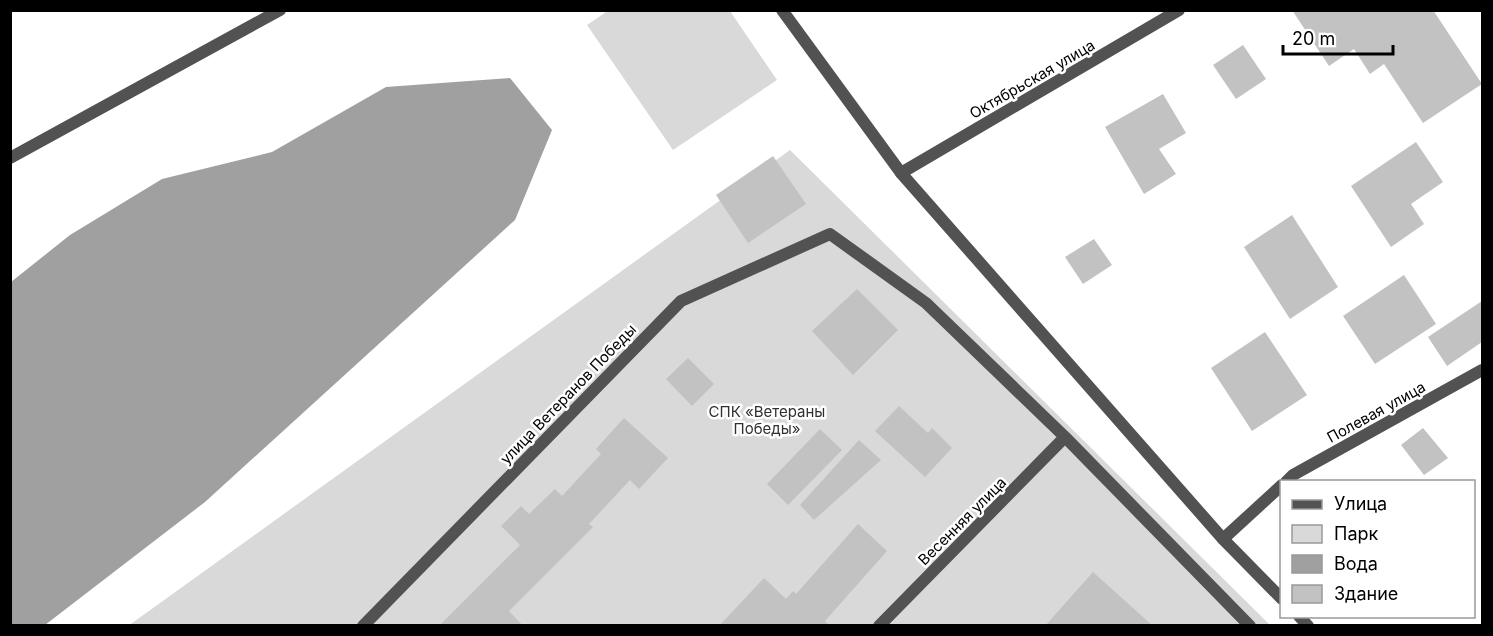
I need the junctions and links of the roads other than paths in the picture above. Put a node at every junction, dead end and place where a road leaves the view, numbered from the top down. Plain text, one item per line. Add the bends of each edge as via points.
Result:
1 (280, 10) edge
2 (782, 10) edge
3 (1179, 10) edge
4 (10, 158) edge
5 (901, 173) junction
6 (1482, 370) edge
7 (1065, 437) junction
8 (1288, 480) edge
9 (1280, 486) edge
10 (1223, 539) junction
11 (1280, 598) edge
12 (363, 626) edge
13 (879, 626) edge
14 (1250, 626) edge

1 - 4 street
2 - 5 street
3 - 5 street, Октябрьская улица
5 - 10 street
6 - 8 street, Полевая улица
7 - 12 street, улица Ветеранов Победы via 926,303 830,234 681,301
7 - 13 street, Весенняя улица
7 - 14 street
9 - 10 street
10 - 11 street

